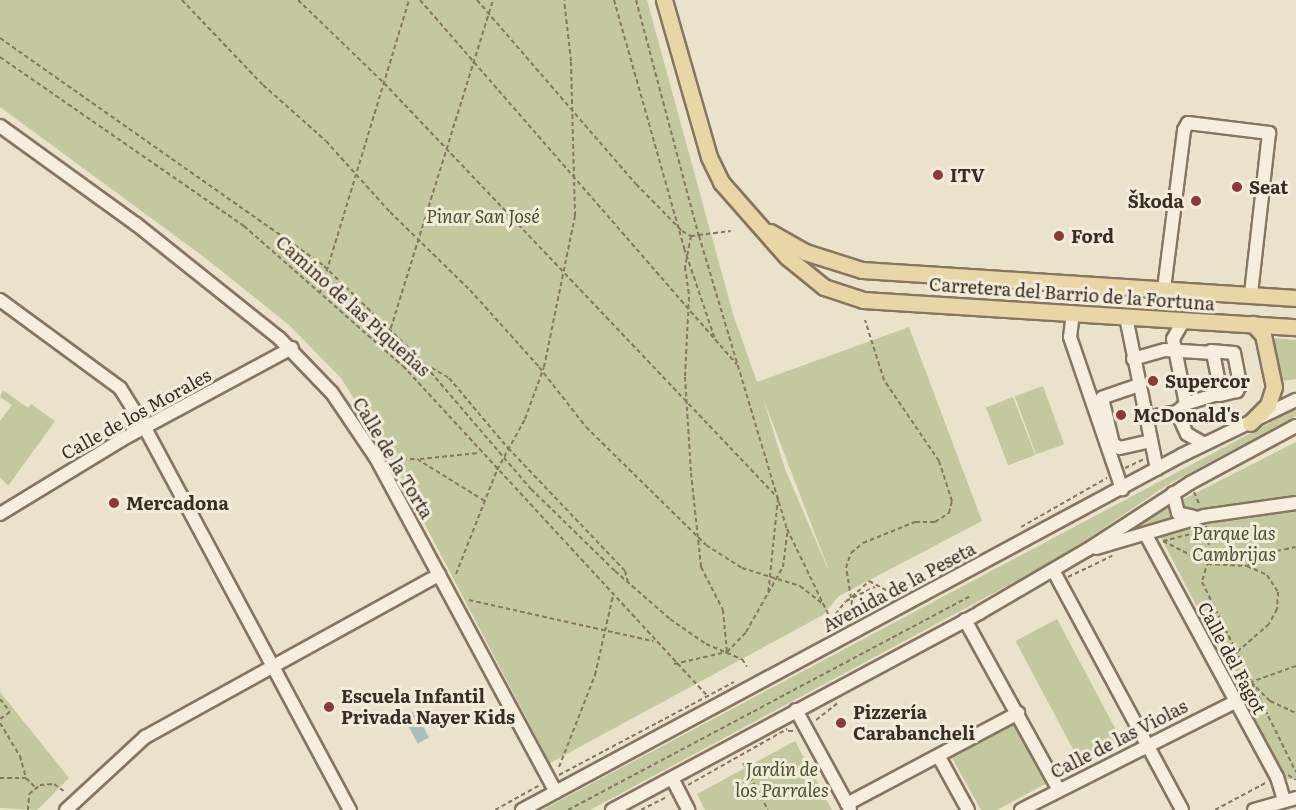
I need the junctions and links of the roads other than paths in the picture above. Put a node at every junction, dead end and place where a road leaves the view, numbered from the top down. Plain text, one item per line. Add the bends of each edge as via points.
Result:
1 (664, 0) edge
2 (0, 126) edge
3 (757, 225) junction
4 (862, 270) junction
5 (1164, 289) junction
6 (1251, 294) junction
7 (847, 297) junction
8 (1296, 298) edge
9 (0, 300) edge
10 (1073, 314) junction
11 (1126, 317) junction
12 (1184, 320) junction
13 (1253, 324) junction
14 (1296, 327) edge
15 (292, 348) junction
16 (1174, 350) junction
17 (1210, 351) junction
18 (1132, 359) junction
19 (1138, 385) junction
20 (1219, 395) junction
21 (1296, 400) edge
22 (1181, 408) junction
23 (1146, 418) junction
24 (1250, 423) junction
25 (1296, 426) edge
26 (145, 428) junction
27 (1204, 444) junction
28 (1153, 447) junction
29 (1157, 469) junction
30 (1122, 489) junction
31 (1173, 493) junction
32 (1296, 503) edge
33 (0, 514) edge
34 (1204, 516) junction
35 (1150, 539) junction
36 (1087, 550) junction
37 (1053, 570) junction
38 (440, 575) junction
39 (965, 620) junction
40 (272, 665) junction
41 (1234, 702) junction
42 (795, 711) junction
43 (1017, 713) junction
44 (1147, 744) junction
45 (939, 757) junction
46 (672, 778) junction
47 (1059, 790) junction
48 (556, 792) junction
49 (1290, 799) edge
50 (849, 807) edge
51 (66, 810) edge
52 (350, 810) edge
53 (522, 810) edge
54 (612, 810) edge
55 (688, 810) edge
56 (968, 810) edge
57 (1021, 810) edge
58 (1182, 810) edge
59 (1254, 810) edge

1 - 3 main road, Carretera del Barrio de la Fortuna via 709,157 720,182
2 - 15 street, Calle de la Torta via 136,224
3 - 4 main road, Carretera del Barrio de la Fortuna via 805,252
3 - 7 main road, Carretera del Barrio de la Fortuna via 787,257 824,287
4 - 5 main road, Carretera del Barrio de la Fortuna
4 - 7 main road, Carretera del Barrio de la Fortuna via 842,271 836,276 835,283
5 - 6 main road, Carretera del Barrio de la Fortuna
5 - 6 street via 1188,123 1269,133
6 - 8 main road, Carretera del Barrio de la Fortuna
7 - 10 main road, Carretera del Barrio de la Fortuna
9 - 26 street via 120,388
10 - 11 main road, Carretera del Barrio de la Fortuna
10 - 30 street via 1070,337
11 - 12 main road, Carretera del Barrio de la Fortuna
11 - 18 street
12 - 13 main road, Carretera del Barrio de la Fortuna
12 - 16 street via 1175,329
13 - 14 main road, Carretera del Barrio de la Fortuna
13 - 24 main road via 1263,335 1274,387 1268,405
15 - 26 street, Calle de los Morales
15 - 38 street, Calle de la Torta via 332,393 370,449
16 - 17 street
16 - 18 street
16 - 22 street
17 - 20 street via 1215,356
17 - 20 street via 1234,353 1240,386 1237,391
18 - 19 street
19 - 23 street
19 - 28 street via 1102,398 1113,444 1120,448
20 - 22 street
21 - 24 street, Avenida de la Peseta
22 - 23 street
22 - 27 street via 1187,435
23 - 28 street
24 - 27 street, Avenida de la Peseta
25 - 31 street
26 - 33 street, Calle de los Morales
26 - 40 street
27 - 29 street, Avenida de la Peseta
28 - 29 street
29 - 30 street, Avenida de la Peseta
30 - 48 street, Avenida de la Peseta via 712,700
31 - 34 street via 1175,507 1182,516
31 - 36 street
32 - 34 street
34 - 35 street
35 - 36 street
35 - 41 street, Calle del Fagot
36 - 37 street
37 - 39 street
37 - 44 street
38 - 40 street
38 - 48 street, Calle de la Torta
39 - 42 street
39 - 43 street
40 - 51 street via 145,737
40 - 52 street
41 - 44 street, Calle de las Violas
41 - 49 street, Calle del Fagot
42 - 46 street
42 - 50 street
43 - 45 street
43 - 47 street
44 - 47 street, Calle de las Violas
44 - 58 street
45 - 50 street
45 - 56 street
46 - 54 street
46 - 55 street
47 - 57 street, Calle de las Violas
48 - 53 street, Avenida de la Peseta
49 - 59 street

